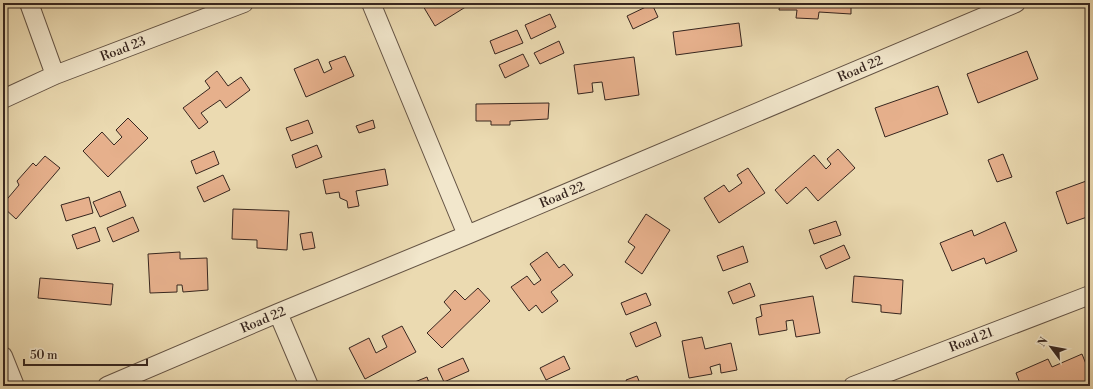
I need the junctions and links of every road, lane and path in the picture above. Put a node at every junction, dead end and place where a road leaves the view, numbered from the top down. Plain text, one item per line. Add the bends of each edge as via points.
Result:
1 (29, 3) edge
2 (244, 3) edge
3 (371, 3) edge
4 (1016, 3) edge
5 (55, 75) junction
6 (3, 99) edge
7 (467, 235) junction
8 (1090, 294) edge
9 (278, 313) junction
10 (3, 356) edge
11 (15, 386) edge
12 (107, 386) edge
13 (309, 386) edge
14 (853, 386) edge

1 - 5 street
2 - 5 street, Road 23
3 - 7 street
4 - 7 street, Road 22
5 - 6 street, Road 23
7 - 9 street, Road 22
8 - 14 street, Road 21
9 - 12 street, Road 22
9 - 13 street
10 - 11 street

